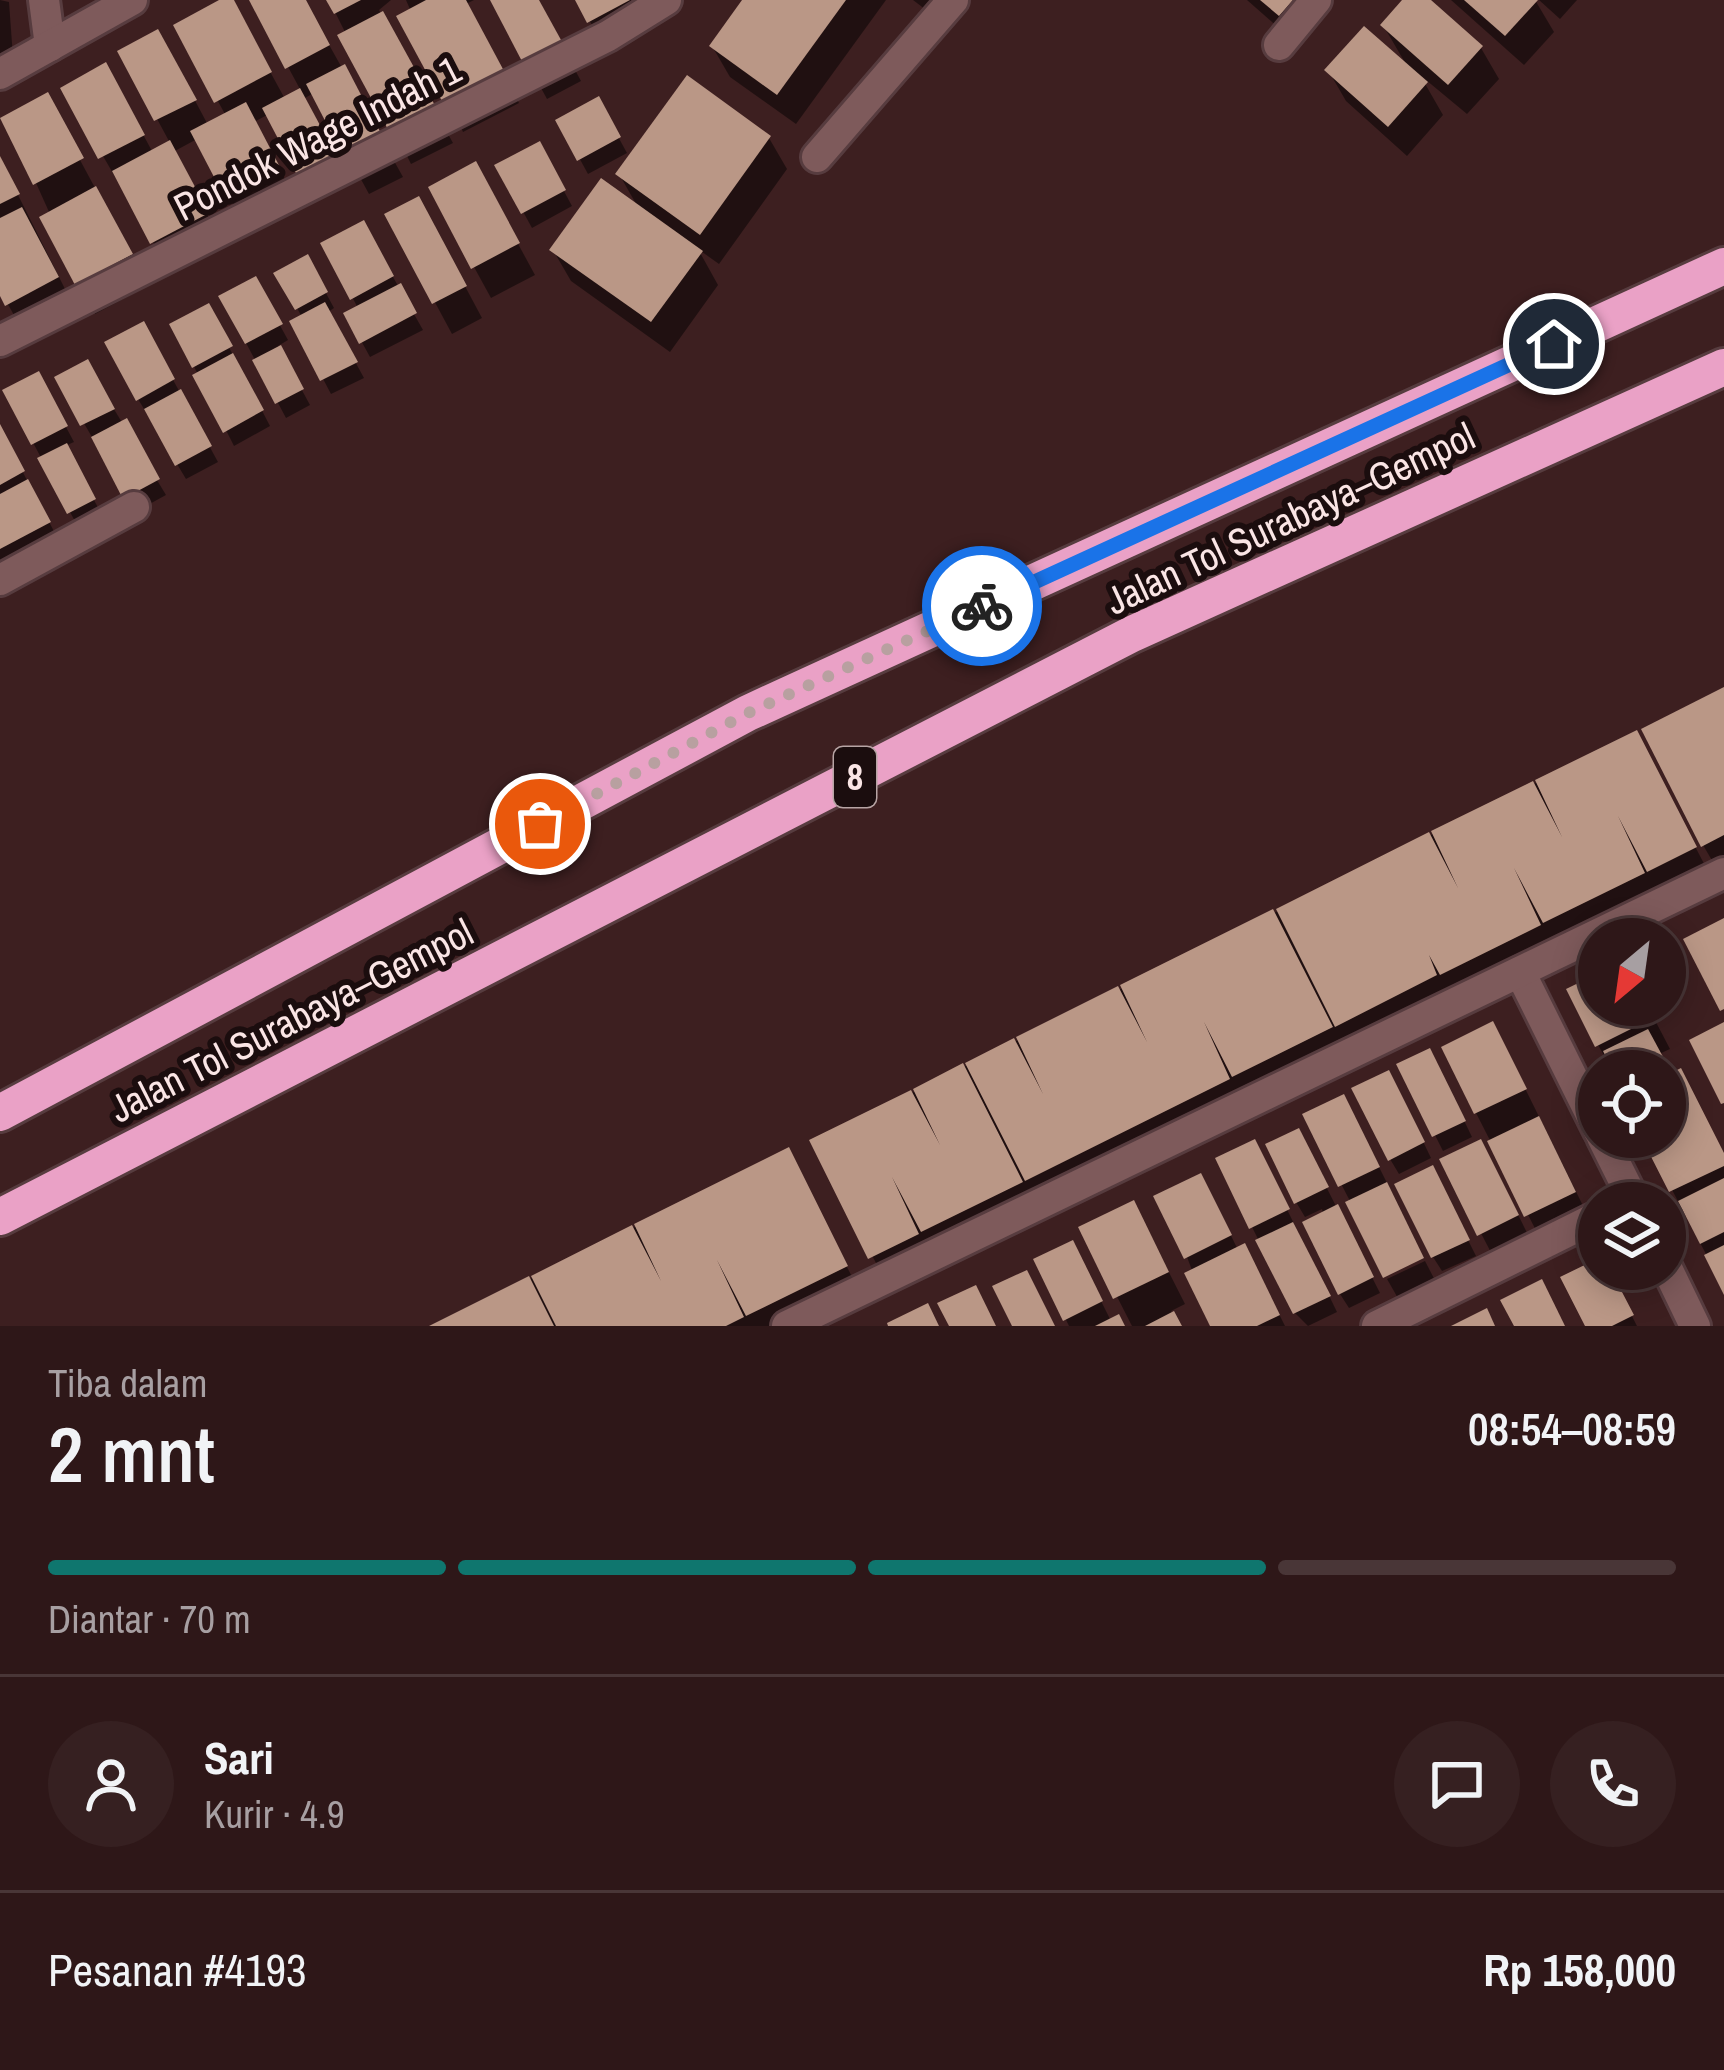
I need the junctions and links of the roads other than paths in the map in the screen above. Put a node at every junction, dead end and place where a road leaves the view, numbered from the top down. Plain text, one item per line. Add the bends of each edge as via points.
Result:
1 (44, 0) edge
2 (131, 0) edge
3 (666, 0) edge
4 (953, 0) edge
5 (1316, 0) edge
6 (50, 46) junction
7 (1279, 46) dead end
8 (0, 74) edge
9 (818, 157) dead end
10 (1724, 266) edge
11 (0, 341) edge
12 (1724, 367) edge
13 (134, 507) dead end
14 (0, 580) edge
15 (1724, 873) edge
16 (1520, 972) junction
17 (1578, 1089) edge
18 (0, 1113) edge
19 (0, 1217) edge
20 (1578, 1226) edge
21 (1678, 1290) edge
22 (793, 1325) edge
23 (1377, 1326) edge
24 (1696, 1326) edge

1 - 6 street
2 - 6 street
3 - 11 street, Pondok Wage Indah 1
4 - 9 street
5 - 7 street
6 - 8 street
10 - 18 highway, Jalan Tol Surabaya–Gempol via 748,713
12 - 19 highway, Jalan Tol Surabaya–Gempol / 8 via 1132,634
13 - 14 street
15 - 16 street
16 - 17 street
16 - 22 street
20 - 23 street
21 - 24 street

